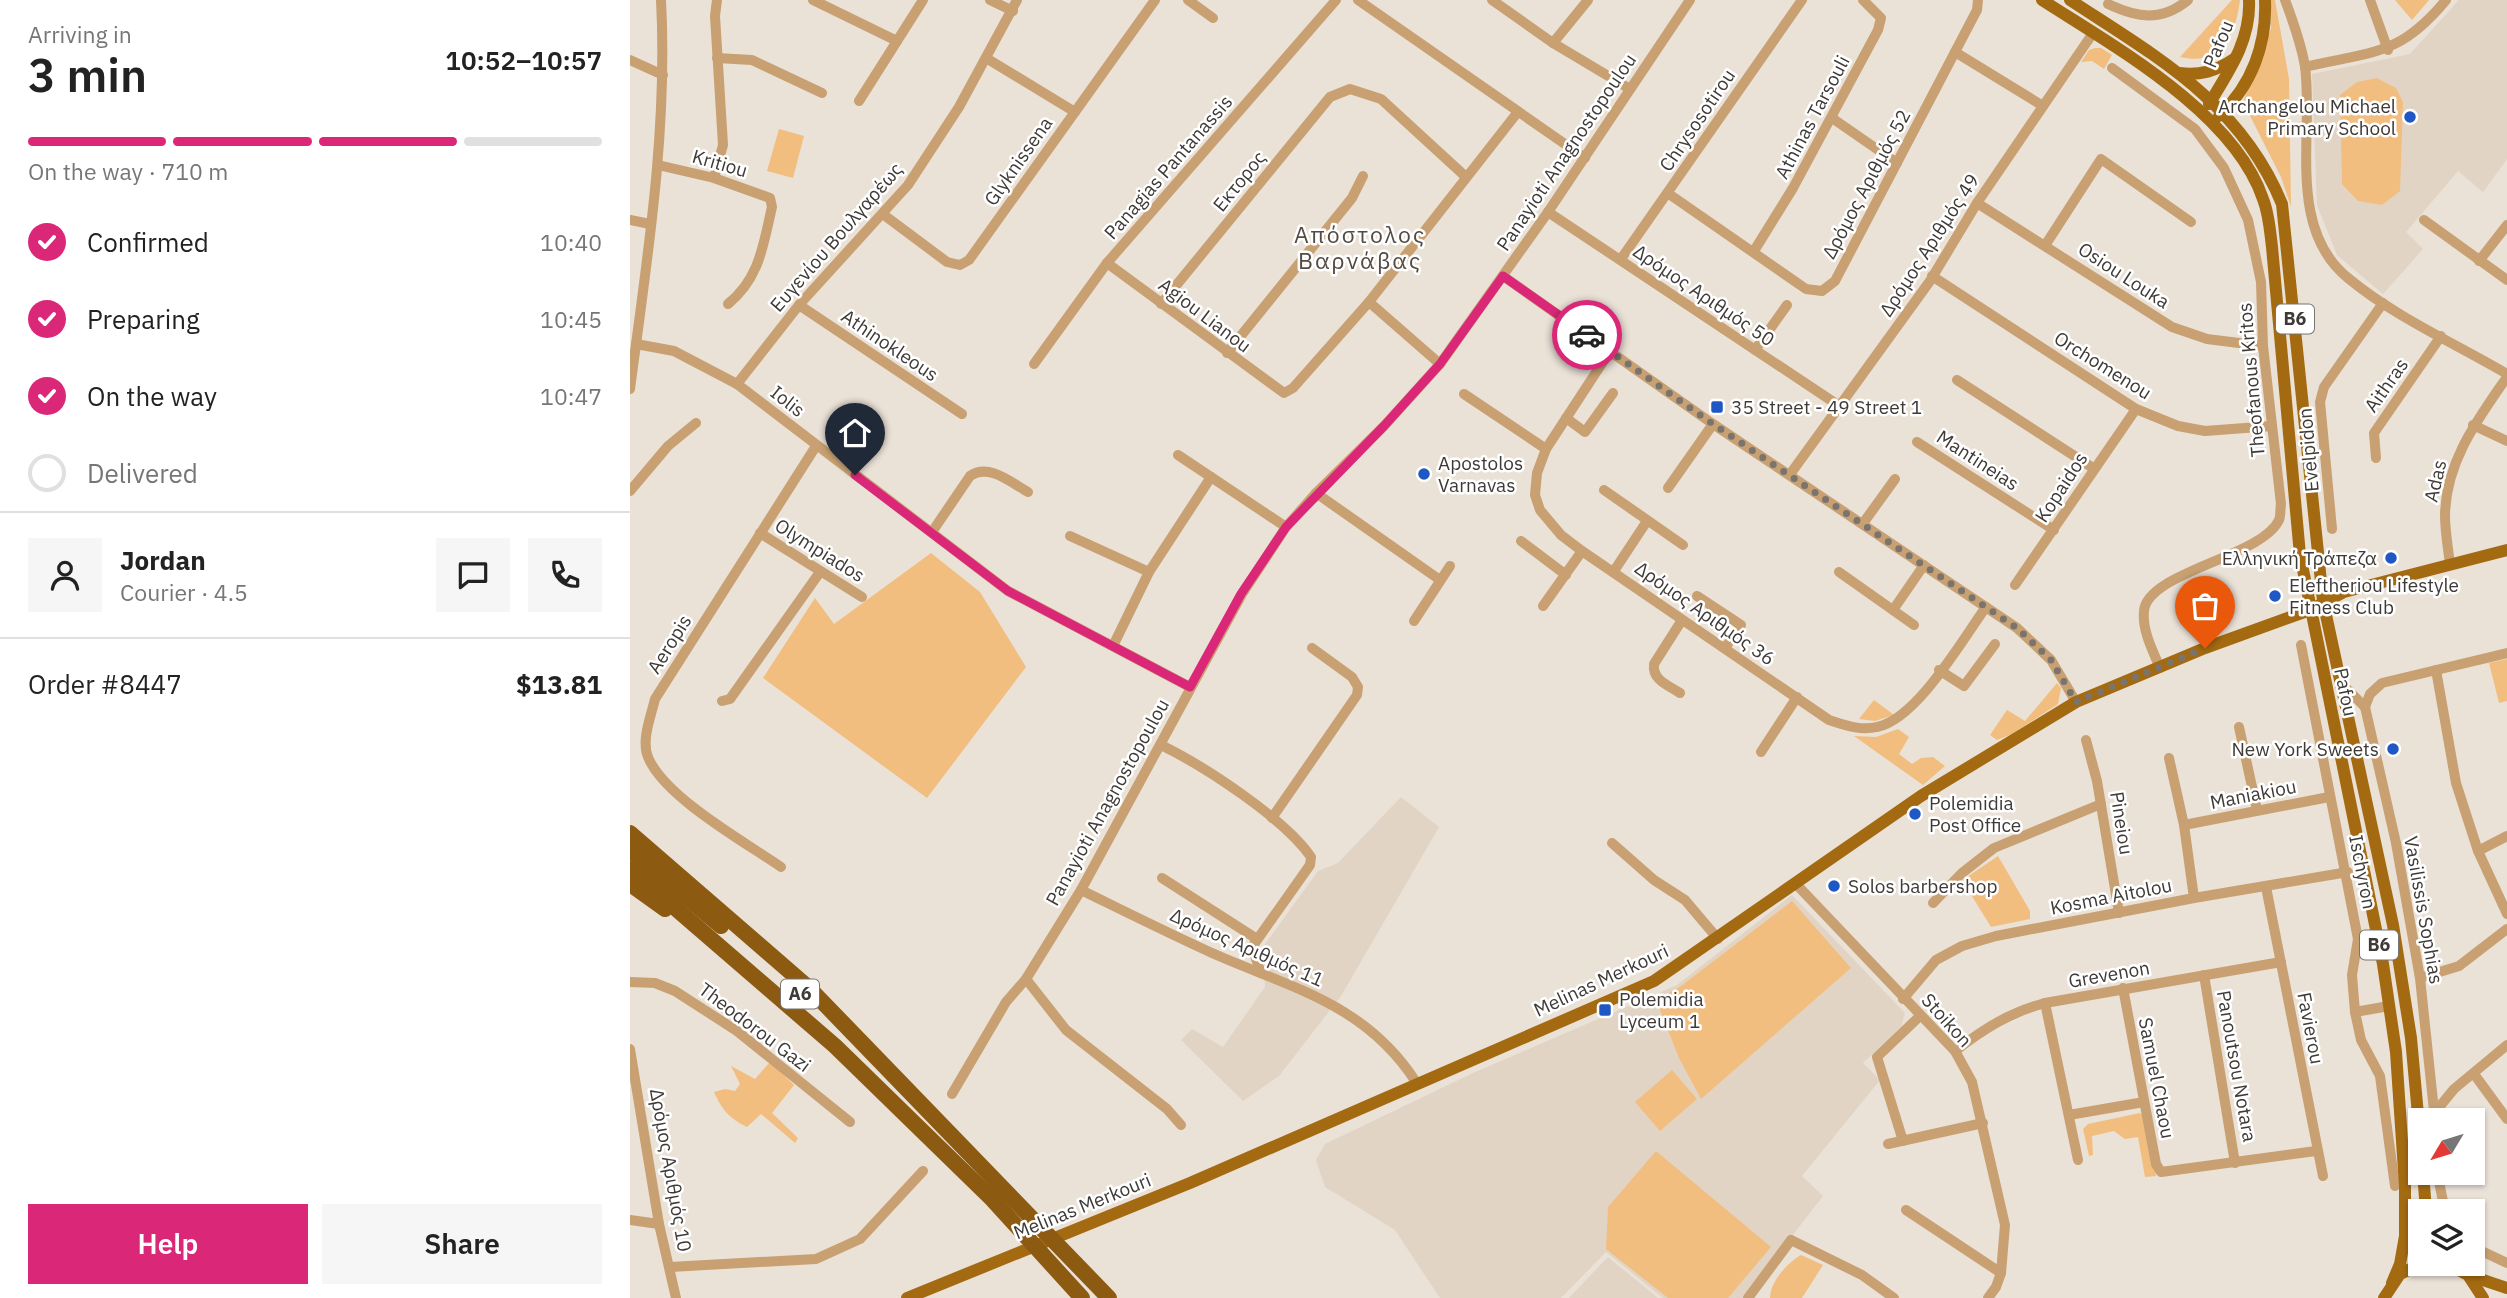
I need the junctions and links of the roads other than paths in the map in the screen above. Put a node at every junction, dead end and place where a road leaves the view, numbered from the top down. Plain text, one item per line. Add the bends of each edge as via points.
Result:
1 (661, 0) edge
2 (717, 0) edge
3 (813, 0) edge
4 (923, 0) edge
5 (990, 0) edge
6 (1155, 0) edge
7 (1188, 0) edge
8 (1336, 0) edge
9 (1358, 0) edge
10 (1492, 0) edge
11 (1588, 0) edge
12 (1690, 0) edge
13 (1802, 0) edge
14 (1863, 0) edge
15 (1978, 0) edge
16 (2042, 0) edge
17 (2070, 0) edge
18 (2188, 0) edge
19 (2249, 0) edge
20 (2265, 0) edge
21 (2286, 0) edge
22 (2370, 0) edge
23 (2446, 0) edge
24 (2108, 4) dead end
25 (1015, 5) edge
26 (1213, 18) dead end
27 (2093, 33) junction
28 (897, 41) junction
29 (1553, 43) junction
30 (2388, 50) junction
31 (1955, 52) junction
32 (717, 58) junction
33 (986, 58) junction
34 (2236, 58) junction
35 (630, 60) edge
36 (2305, 67) junction
37 (2112, 68) dead end
38 (2175, 72) junction
39 (663, 75) junction
40 (1630, 89) junction
41 (822, 93) dead end
42 (2212, 100) junction
43 (859, 101) dead end
44 (2043, 107) junction
45 (2224, 111) junction
46 (1075, 112) junction
47 (1517, 113) junction
48 (2207, 117) junction
49 (1832, 118) junction
50 (1585, 158) junction
51 (1897, 163) junction
52 (659, 165) junction
53 (1363, 176) dead end
54 (1466, 177) junction
55 (714, 178) junction
56 (1669, 194) junction
57 (1977, 203) junction
58 (1548, 212) junction
59 (884, 215) junction
60 (2424, 219) dead end
61 (630, 220) edge
62 (2191, 222) dead end
63 (650, 224) junction
64 (2507, 225) edge
65 (2046, 244) junction
66 (1754, 251) junction
67 (1621, 259) junction
68 (2479, 261) junction
69 (1107, 263) junction
70 (1503, 276) junction
71 (1933, 276) junction
72 (2507, 280) edge
73 (1369, 302) junction
74 (2383, 303) junction
75 (729, 304) dead end
76 (1161, 304) junction
77 (799, 305) junction
78 (1787, 305) dead end
79 (2441, 336) junction
80 (636, 344) junction
81 (2263, 346) junction
82 (1755, 350) junction
83 (1610, 351) junction
84 (1227, 353) junction
85 (1034, 364) dead end
86 (1440, 364) junction
87 (2507, 376) edge
88 (1957, 380) dead end
89 (737, 384) junction
90 (630, 389) edge
91 (1613, 393) dead end
92 (1464, 394) dead end
93 (1841, 407) junction
94 (2136, 409) junction
95 (962, 414) dead end
96 (1566, 418) junction
97 (696, 422) dead end
98 (1713, 424) junction
99 (2473, 425) junction
100 (2272, 426) junction
101 (2507, 441) edge
102 (1917, 442) dead end
103 (816, 446) junction
104 (1546, 449) junction
105 (1178, 455) dead end
106 (2376, 458) dead end
107 (2093, 468) junction
108 (1791, 473) junction
109 (1211, 477) junction
110 (1895, 479) dead end
111 (1668, 488) dead end
112 (1604, 490) dead end
113 (630, 491) edge
114 (1028, 492) dead end
115 (1316, 493) junction
116 (1647, 521) junction
117 (1864, 522) junction
118 (1286, 527) junction
119 (2332, 528) dead end
120 (2054, 530) junction
121 (932, 532) junction
122 (760, 533) junction
123 (1070, 536) dead end
124 (1521, 541) dead end
125 (1683, 545) dead end
126 (2507, 550) edge
127 (1582, 551) junction
128 (2450, 564) junction
129 (1924, 565) junction
130 (1450, 566) dead end
131 (1614, 571) junction
132 (820, 572) junction
133 (1149, 572) junction
134 (1839, 572) dead end
135 (1566, 575) junction
136 (1440, 580) junction
137 (2015, 584) dead end
138 (1697, 596) dead end
139 (862, 597) dead end
140 (2323, 601) junction
141 (1543, 606) dead end
142 (1986, 607) junction
143 (1893, 610) junction
144 (2310, 610) junction
145 (1682, 620) junction
146 (1413, 621) dead end
147 (1914, 625) dead end
148 (1995, 644) dead end
149 (2301, 645) dead end
150 (1113, 646) junction
151 (1312, 648) dead end
152 (1726, 648) junction
153 (2507, 653) edge
154 (2160, 668) junction
155 (1939, 670) junction
156 (2436, 670) junction
157 (2340, 682) junction
158 (1190, 687) junction
159 (1681, 693) dead end
160 (1797, 697) junction
161 (722, 701) dead end
162 (2076, 702) junction
163 (2365, 707) junction
164 (2239, 727) dead end
165 (2086, 740) dead end
166 (1161, 745) junction
167 (1761, 752) dead end
168 (2169, 758) dead end
169 (2329, 797) junction
170 (2101, 804) junction
171 (2257, 810) junction
172 (1272, 818) junction
173 (2184, 825) junction
174 (630, 833) edge
175 (2507, 836) edge
176 (1612, 843) dead end
177 (630, 850) edge
178 (2478, 851) junction
179 (781, 867) dead end
180 (630, 869) edge
181 (2347, 872) junction
182 (1162, 878) dead end
183 (630, 884) edge
184 (1796, 884) junction
185 (2266, 887) junction
186 (1081, 890) junction
187 (2194, 898) junction
188 (1933, 903) dead end
189 (2119, 913) junction
190 (2507, 914) edge
191 (2507, 929) edge
192 (1256, 939) junction
193 (1718, 939) junction
194 (720, 944) junction
195 (2281, 962) junction
196 (1261, 972) junction
197 (2204, 975) junction
198 (2420, 978) junction
199 (1026, 979) junction
200 (630, 982) edge
201 (2123, 988) junction
202 (1903, 999) junction
203 (2045, 1003) junction
204 (2389, 1006) junction
205 (2355, 1012) junction
206 (1920, 1016) junction
207 (2507, 1045) edge
208 (630, 1049) edge
209 (1955, 1051) junction
210 (874, 1058) junction
211 (2474, 1074) junction
212 (1416, 1082) junction
213 (2433, 1086) junction
214 (2454, 1089) junction
215 (952, 1094) dead end
216 (2144, 1102) junction
217 (2417, 1108) edge
218 (2434, 1108) edge
219 (2441, 1108) edge
220 (2069, 1115) junction
221 (2507, 1119) edge
222 (850, 1122) dead end
223 (1983, 1124) junction
224 (1181, 1125) dead end
225 (1903, 1141) junction
226 (1888, 1144) dead end
227 (2316, 1151) junction
228 (963, 1158) junction
229 (2078, 1160) dead end
230 (2235, 1163) junction
231 (923, 1171) dead end
232 (2323, 1176) dead end
233 (2395, 1186) dead end
234 (1906, 1210) dead end
235 (630, 1220) edge
236 (659, 1224) junction
237 (2485, 1253) edge
238 (2507, 1263) edge
239 (670, 1267) junction
240 (2408, 1270) edge
241 (2001, 1273) junction
242 (2469, 1276) edge
243 (2471, 1276) edge
244 (2507, 1288) edge
245 (2385, 1293) edge
246 (676, 1298) edge
247 (907, 1298) edge
248 (1082, 1298) edge
249 (1109, 1298) edge
250 (1748, 1298) edge
251 (1894, 1298) edge
252 (1988, 1298) edge
253 (2483, 1298) edge

1 - 39 street
2 - 32 street
3 - 28 street
4 - 28 street
5 - 25 street
6 - 46 street, Glyknissena
7 - 26 street
8 - 69 street, Panagias Pantanassis
9 - 47 street
10 - 29 street
11 - 29 street
12 - 40 street, Panayioti Anagnostopoulou
13 - 56 street, Chrysosotirou
14 - 49 street, Athinas Tarsouli via 1881,18
15 - 31 street, Δρόμος Αριθμός 52
16 - 27 main road, B6
17 - 38 main road, B6
18 - 24 street via 2170,12 2143,17
19 - 34 main road, Pafou via 2250,17
20 - 45 main road, Pafou via 2260,53 2246,83
21 - 36 street
22 - 30 street
23 - 30 street via 2428,22
25 - 33 street, Ευγενίου Βουλγαρέως
27 - 44 street, Δρόμος Αριθμός 49
27 - 48 main road, B6
28 - 43 street
29 - 40 street
30 - 36 street
31 - 44 street
31 - 51 street, Δρόμος Αριθμός 52
32 - 41 street via 752,60
32 - 55 street via 723,145
33 - 46 street
33 - 59 street, Ευγενίου Βουλγαρέως via 921,166
34 - 38 main road via 2203,73
34 - 42 main road, Pafou
35 - 39 street
36 - 74 street via 2308,197 2315,229 2346,277
37 - 81 street, Theofanous Kritos via 2194,129 2224,168 2248,220 2261,282
38 - 42 main road, B6
39 - 52 street
40 - 50 street, Panayioti Anagnostopoulou
42 - 45 main road, Pafou / B6
42 - 48 main road, Pafou
44 - 57 street, Δρόμος Αριθμός 49
45 - 48 main road, Pafou
45 - 140 main road, Pafou / B6 via 2253,148 2282,204
46 - 59 street, Glyknissena via 969,260 960,265 947,262
47 - 50 street
47 - 54 street
48 - 144 main road, Pafou / B6 via 2246,163 2264,199 2300,555
49 - 51 street
49 - 66 street, Athinas Tarsouli
50 - 58 street, Panayioti Anagnostopoulou
51 - 66 street, Δρόμος Αριθμός 52 via 1835,281 1822,290 1806,289
52 - 55 street, Kritiou
52 - 63 street
53 - 84 street via 1352,198
54 - 73 street
54 - 76 street, Εκτορος via 1381,99 1350,89 1330,97
55 - 75 street, Kritiou via 770,198 772,207 757,270 745,291
56 - 66 street, Δρόμος Αριθμός 52
56 - 67 street, Chrysosotirou
57 - 65 street, Osiou Louka
57 - 71 street, Δρόμος Αριθμός 49
58 - 67 street, Δρόμος Αριθμός 50
58 - 70 street, Panayioti Anagnostopoulou
59 - 77 street, Ευγενίου Βουλγαρέως
60 - 68 street
61 - 63 street
62 - 65 street via 2101,159
63 - 80 street
64 - 68 street
65 - 81 street, Osiou Louka via 2172,327 2207,340
67 - 82 street, Δρόμος Αριθμός 50
68 - 72 street
69 - 76 street, Agiou Lianou
69 - 85 street, Panagias Pantanassis
70 - 83 street
70 - 86 street, Panayioti Anagnostopoulou
71 - 93 street, Δρόμος Αριθμός 49
71 - 94 street, Orchomenou
73 - 84 street, Agiou Lianou via 1284,393
73 - 86 street
74 - 79 street
74 - 119 street, Evelpidon via 2324,387 2320,402
76 - 84 street, Agiou Lianou
77 - 89 street, Ευγενίου Βουλγαρέως
77 - 95 street, Athinokleous
78 - 82 street
79 - 87 street
79 - 106 street, Aithras via 2374,433
80 - 89 street, Iolis via 674,351
80 - 90 street
81 - 100 street, Theofanous Kritos
82 - 93 street, Δρόμος Αριθμός 50
83 - 96 street, Δρόμος Αριθμός 36
83 - 98 street
86 - 115 street, Panayioti Anagnostopoulou
87 - 99 street, Adas
88 - 107 street
89 - 103 street, Iolis
91 - 96 street via 1585,432
92 - 104 street
93 - 108 street, Δρόμος Αριθμός 49
94 - 100 street, Orchomenou via 2205,431
94 - 107 street, Kopaidos
96 - 104 street, Δρόμος Αριθμός 36
97 - 113 street via 668,446
98 - 108 street
98 - 111 street
99 - 101 street
99 - 128 street, Adas via 2453,467 2445,514
100 - 154 street, Theofanous Kritos via 2281,504 2278,521 2258,540 2158,588 2144,608 2145,629
102 - 120 street, Mantineias
103 - 121 street, Iolis
103 - 122 street, Aeropis
104 - 127 street, Δρόμος Αριθμός 36 via 1536,473 1535,495 1551,525
105 - 109 street
107 - 120 street, Kopaidos
108 - 117 street
109 - 118 street
109 - 133 street
110 - 117 street
112 - 116 street
114 - 121 street via 989,471 978,471
115 - 118 street, Panayioti Anagnostopoulou
115 - 136 street
116 - 125 street
116 - 131 street
117 - 129 street
118 - 158 street, Panayioti Anagnostopoulou via 1241,594
120 - 137 street, Kopaidos
121 - 150 street, Iolis via 1008,591
122 - 132 street, Olympiados
122 - 179 street, Aeropis via 655,699 647,731 648,756 671,789
123 - 133 street
124 - 135 street
126 - 128 main road, Melinas Merkouri
127 - 131 street, Δρόμος Αριθμός 36
127 - 135 street
128 - 140 main road, Melinas Merkouri
129 - 142 street
129 - 143 street
130 - 136 street
131 - 145 street, Δρόμος Αριθμός 36
132 - 139 street, Olympiados
132 - 161 street via 730,699
133 - 150 street
134 - 143 street
135 - 141 street
136 - 146 street
138 - 152 street via 1741,625
140 - 144 main road, Melinas Merkouri
140 - 157 main road, Pafou / B6
142 - 155 street, Δρόμος Αριθμός 36
142 - 162 street via 2051,660
143 - 147 street
144 - 154 main road, Melinas Merkouri
144 - 204 main road, Pafou / B6
145 - 152 street, Δρόμος Αριθμός 36
145 - 159 street via 1653,672
148 - 155 street via 1964,686
149 - 169 street, Ischyron
150 - 158 street, Iolis
151 - 172 street via 1359,687
152 - 160 street, Δρόμος Αριθμός 36
153 - 156 street
154 - 162 main road, Melinas Merkouri
155 - 160 street, Δρόμος Αριθμός 36 via 1902,716 1878,727 1852,728 1829,720
156 - 163 street via 2382,683
156 - 178 street via 2456,783
157 - 163 street
157 - 217 main road, Pafou / B6 via 2404,987
158 - 166 street, Panayioti Anagnostopoulou
160 - 167 street
162 - 184 main road, Melinas Merkouri via 1921,796
163 - 198 street, Vasilissis Sophias
164 - 171 street
165 - 170 street, Pineiou
166 - 172 street via 1188,758
166 - 186 street, Panayioti Anagnostopoulou
168 - 173 street
169 - 171 street, Maniakiou
169 - 181 street, Ischyron
170 - 188 street via 1994,848
170 - 189 street, Pineiou
171 - 173 street, Maniakiou
172 - 192 street via 1311,857 1310,865
173 - 187 street
174 - 210 highway via 810,989
175 - 178 street
176 - 193 street via 1685,900
177 - 210 highway, A6
178 - 190 street
180 - 194 highway, A6
181 - 185 street, Kosma Aitolou
181 - 205 street, Ischyron via 2358,939 2352,975
182 - 192 street
183 - 194 highway
184 - 193 main road, Melinas Merkouri
184 - 202 street, Stoikon
185 - 187 street, Kosma Aitolou
185 - 195 street, Favierou
186 - 196 street, Δρόμος Αριθμός 11
186 - 199 street, Panayioti Anagnostopoulou
187 - 189 street, Kosma Aitolou
189 - 202 street, Kosma Aitolou via 1956,947 1936,960
191 - 198 street via 2459,965
192 - 196 street via 1252,952
193 - 212 main road, Melinas Merkouri via 1654,981
194 - 228 highway, A6
195 - 197 street, Grevenon
195 - 227 street, Favierou
196 - 212 street, Δρόμος Αριθμός 11 via 1310,991 1338,1008 1399,1056
197 - 201 street, Grevenon
197 - 230 street, Panoutsou Notara
198 - 213 street, Vasilissis Sophias
199 - 215 street, Panayioti Anagnostopoulou via 1006,1002
199 - 224 street via 1066,1030
200 - 222 street, Theodorou Gazi via 675,990 737,1031
201 - 203 street, Grevenon
201 - 216 street, Samuel Chaou
202 - 206 street, Stoikon
203 - 209 street, Grevenon via 1991,1023
203 - 220 street
204 - 205 street
204 - 245 main road, Pafou / B6 via 2405,1186 2403,1253
205 - 233 street, Ischyron via 2361,1040 2379,1076
206 - 209 street, Stoikon
206 - 225 street via 1877,1057
207 - 211 street
208 - 236 street, Δρόμος Αριθμός 10
209 - 223 street, Stoikon via 1972,1082
210 - 228 highway, A6
211 - 214 street
211 - 221 street
212 - 247 main road, Melinas Merkouri via 1190,1183
213 - 214 street
213 - 218 street, Vasilissis Sophias
214 - 219 street
216 - 220 street
216 - 230 street, Samuel Chaou via 2161,1172
220 - 229 street
223 - 225 street
223 - 241 street, Stoikon via 2005,1225
225 - 226 street
227 - 230 street
227 - 232 street, Favierou
228 - 248 highway, A6
228 - 249 highway, A6
231 - 239 street via 860,1239 816,1259
234 - 241 street
235 - 236 street
236 - 239 street, Δρόμος Αριθμός 10
237 - 238 street
239 - 246 street, Δρόμος Αριθμός 10
240 - 245 main road, B6
241 - 252 street, Stoikon
242 - 253 main road
243 - 244 main road
250 - 251 street via 1791,1240 1862,1275

